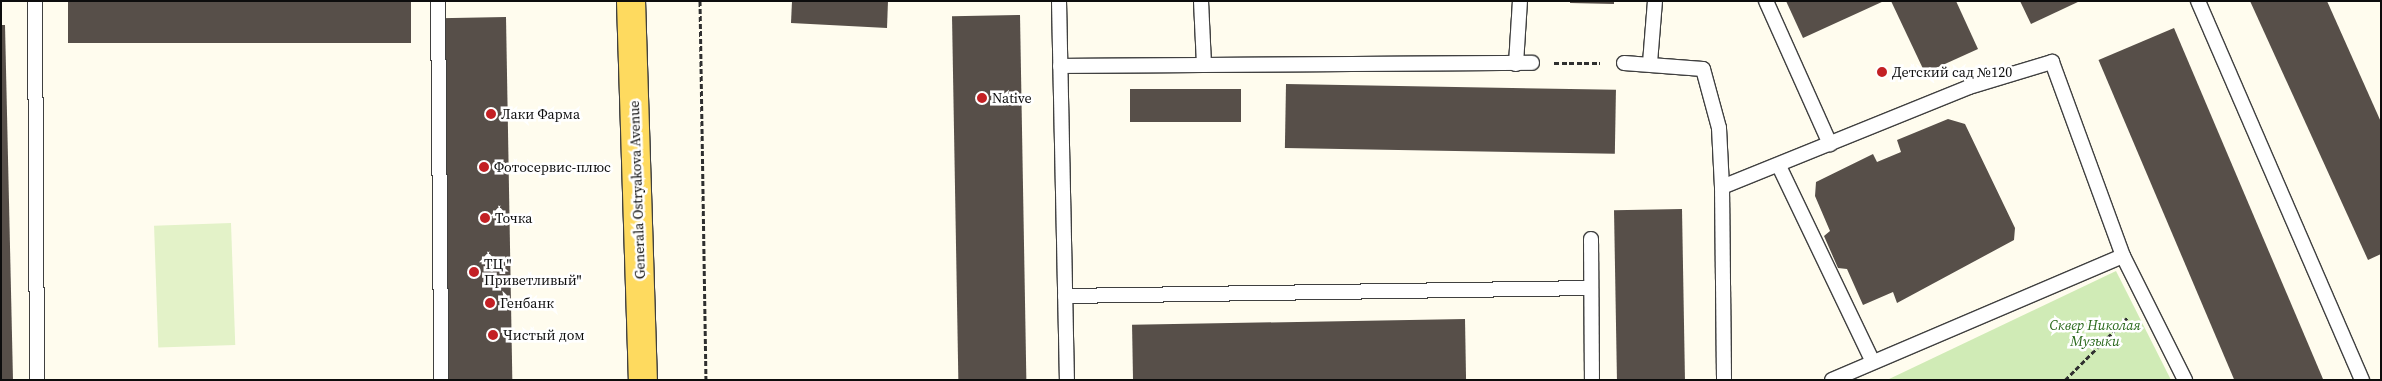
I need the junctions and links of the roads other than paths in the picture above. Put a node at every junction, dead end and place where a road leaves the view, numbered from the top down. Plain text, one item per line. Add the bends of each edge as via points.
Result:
1 (35, 1) edge
2 (438, 1) edge
3 (631, 1) edge
4 (1059, 1) edge
5 (1201, 1) edge
6 (1520, 1) edge
7 (1655, 1) edge
8 (1766, 1) edge
9 (2198, 1) edge
10 (1532, 63) road end
11 (1624, 63) road end
12 (1650, 63) junction
13 (1516, 64) junction
14 (1204, 65) junction
15 (1060, 66) junction
16 (1830, 144) junction
17 (1779, 166) junction
18 (1722, 187) junction
19 (1591, 239) dead end
20 (2123, 256) junction
21 (1591, 288) junction
22 (1065, 296) junction
23 (1873, 362) junction
24 (37, 380) edge
25 (440, 380) edge
26 (643, 380) edge
27 (1067, 380) edge
28 (1592, 380) edge
29 (1724, 380) edge
30 (1832, 380) edge
31 (2185, 380) edge
32 (2362, 380) edge

1 - 24 lane
2 - 25 lane
3 - 26 main road, Generala Ostryakova Avenue
4 - 15 lane
5 - 14 lane
6 - 13 lane
7 - 12 lane
8 - 16 lane
9 - 32 lane
10 - 13 lane
11 - 12 lane
12 - 18 lane via 1702,69 1718,128
13 - 14 lane
14 - 15 lane
15 - 22 lane
16 - 17 lane
16 - 20 lane via 1969,87 2052,62
17 - 18 lane
17 - 23 lane
18 - 29 lane
19 - 21 lane
20 - 23 lane
20 - 31 lane
21 - 22 lane
21 - 28 lane
22 - 27 lane
23 - 30 lane

